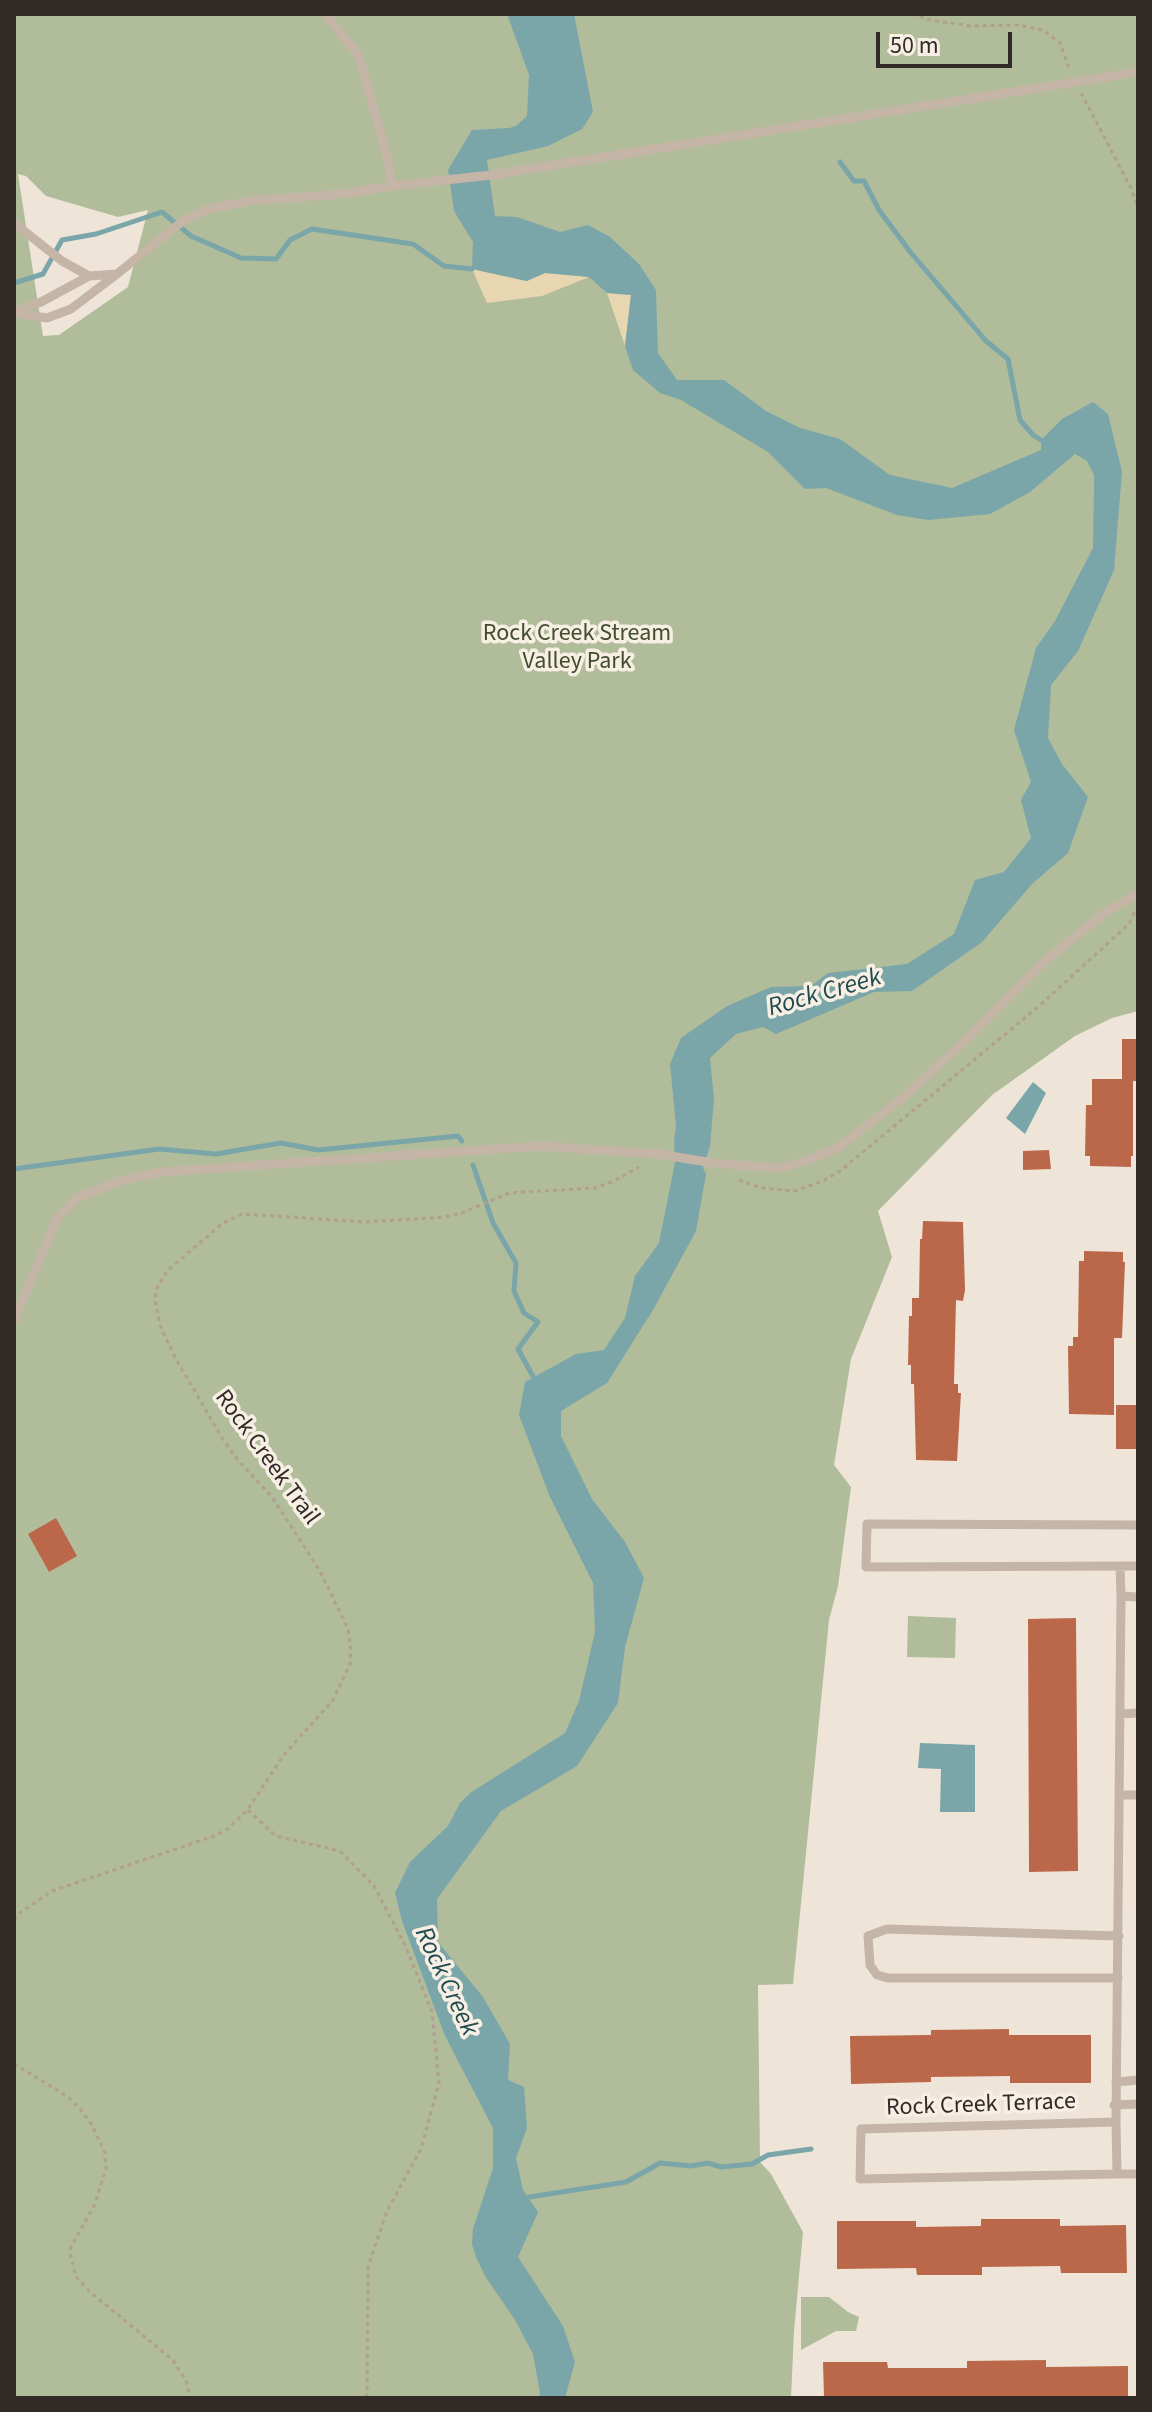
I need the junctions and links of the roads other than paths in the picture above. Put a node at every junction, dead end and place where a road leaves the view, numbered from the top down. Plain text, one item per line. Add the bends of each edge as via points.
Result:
1 (325, 14) edge
2 (1138, 72) edge
3 (392, 186) junction
4 (14, 223) edge
5 (117, 274) junction
6 (89, 276) junction
7 (14, 312) edge
8 (1138, 893) edge
9 (14, 1321) edge
10 (1138, 1525) edge
11 (1120, 1566) junction
12 (1138, 1566) edge
13 (1121, 1596) junction
14 (1138, 1597) edge
15 (1138, 1713) edge
16 (1120, 1714) junction
17 (1120, 1795) junction
18 (1138, 1795) edge
19 (1119, 1936) junction
20 (1118, 1978) junction
21 (1138, 2080) edge
22 (1116, 2082) junction
23 (1138, 2104) edge
24 (1114, 2105) junction
25 (1116, 2122) junction
26 (1117, 2174) junction
27 (1138, 2174) edge

1 - 3 lane via 359,56
2 - 3 lane via 491,175
3 - 5 lane via 208,209 184,220
4 - 6 lane
5 - 6 lane
5 - 7 lane via 71,309 47,318
6 - 7 lane
8 - 9 lane via 1045,961 904,1097 839,1147 809,1160 780,1168 539,1146 161,1172 77,1198 57,1218
10 - 11 lane via 867,1524 866,1567
11 - 12 lane
11 - 13 lane
13 - 14 lane
13 - 16 lane
15 - 16 lane
16 - 17 lane
17 - 18 lane
17 - 19 lane
19 - 20 lane
19 - 20 lane via 887,1929 868,1936 870,1965 877,1975 888,1978
20 - 22 lane
21 - 22 lane
22 - 24 lane
23 - 24 lane
24 - 25 lane
25 - 26 lane
25 - 26 lane, Rock Creek Terrace via 861,2129 860,2179
26 - 27 lane, Rock Creek Terrace

